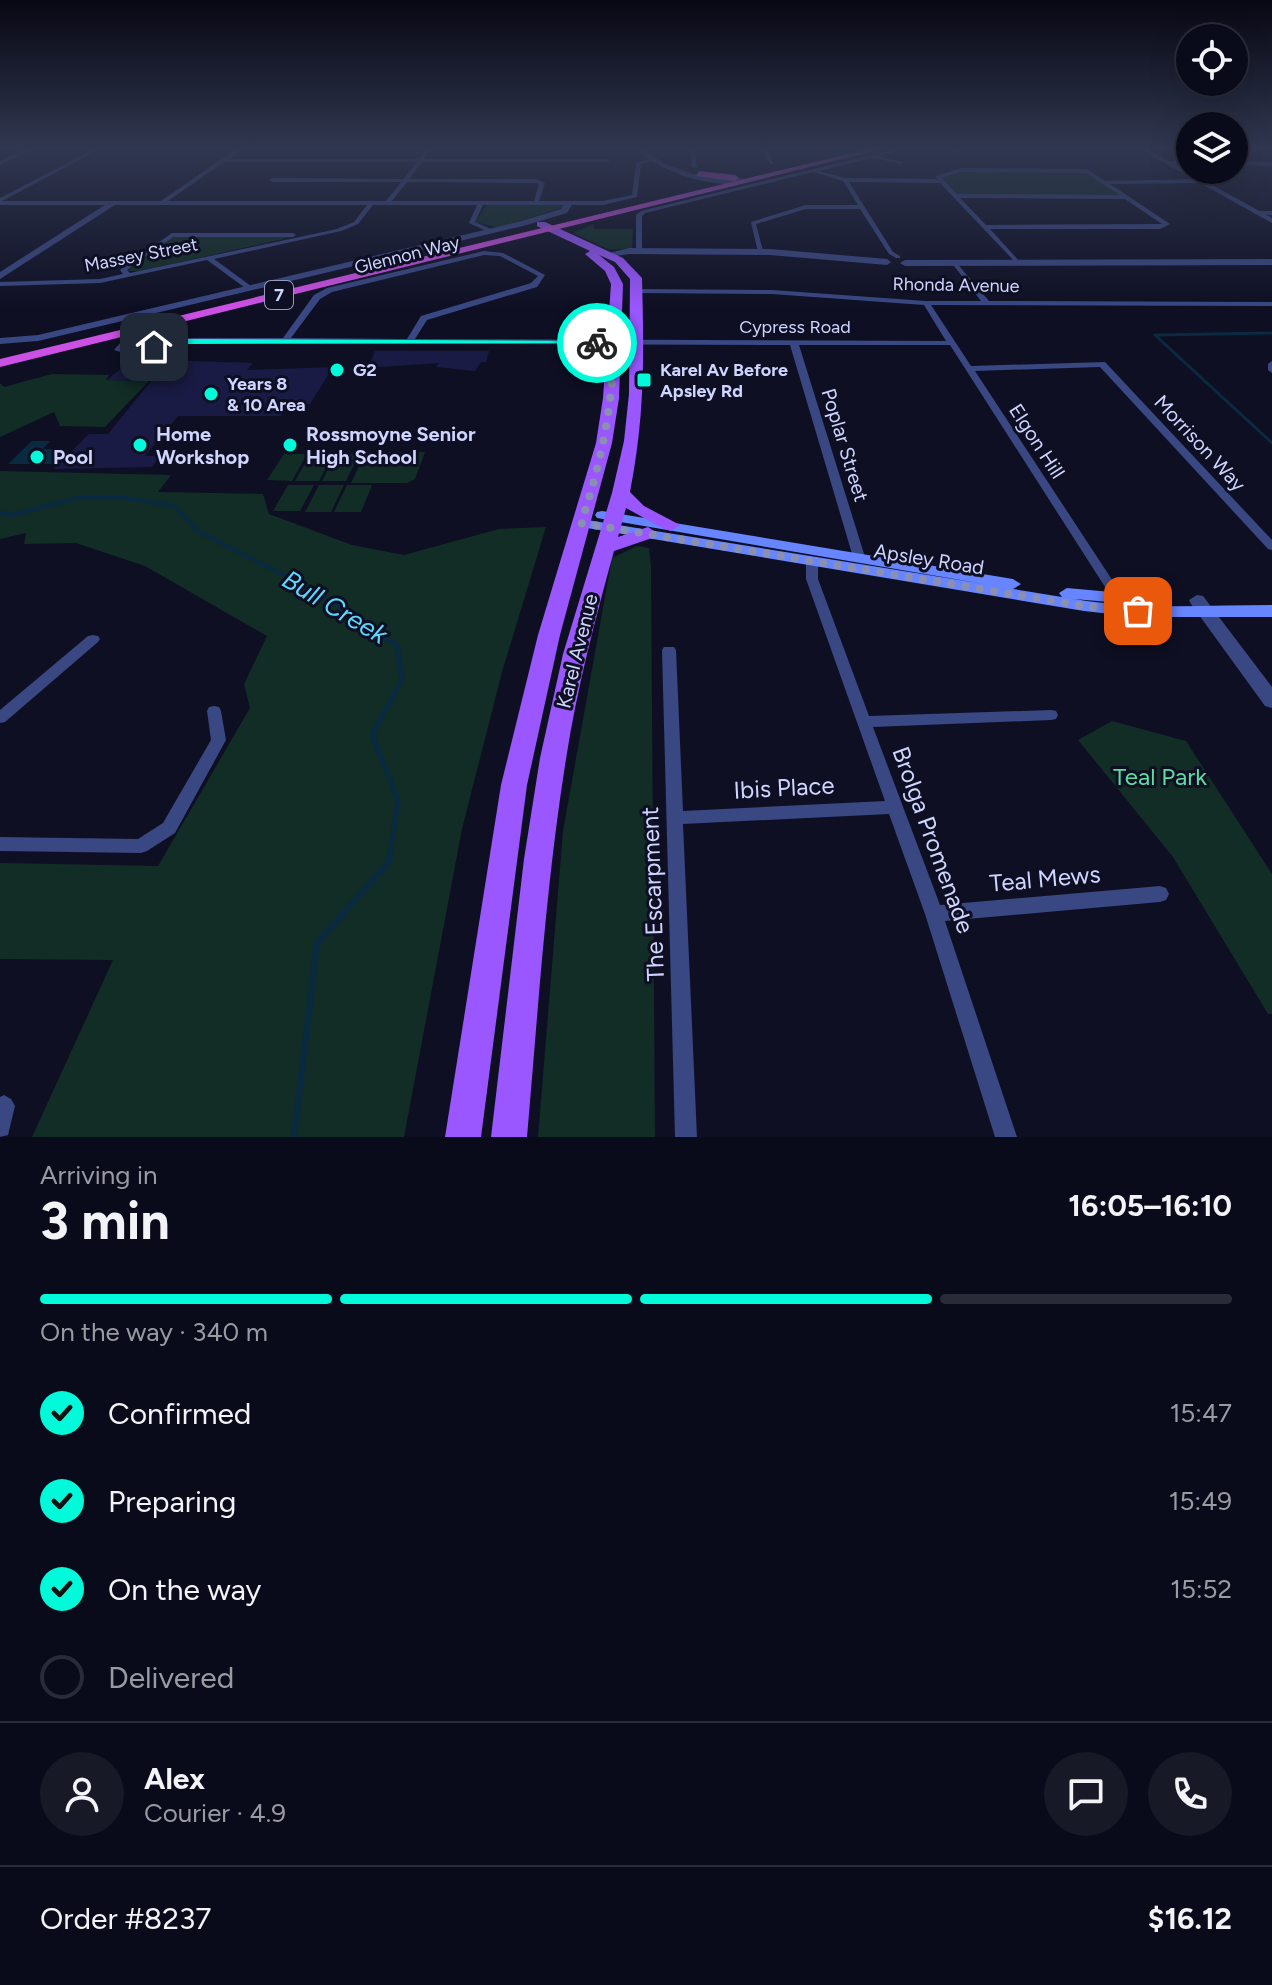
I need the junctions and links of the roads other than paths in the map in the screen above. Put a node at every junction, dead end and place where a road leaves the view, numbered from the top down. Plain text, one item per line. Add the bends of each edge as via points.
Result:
1 (1, 202) edge
2 (607, 202) edge
3 (639, 202) edge
4 (654, 202) edge
5 (685, 202) edge
6 (860, 202) edge
7 (962, 202) edge
8 (1134, 202) edge
9 (1237, 202) edge
10 (20, 203) junction
11 (114, 203) junction
12 (162, 203) joint
13 (388, 203) joint
14 (481, 203) junction
15 (536, 203) joint
16 (569, 203) junction
17 (371, 204) junction
18 (863, 207) junction
19 (0, 213) edge
20 (1256, 213) junction
21 (1272, 213) edge
22 (584, 221) junction
23 (1272, 221) edge
24 (986, 227) junction
25 (542, 228) junction
26 (491, 231) junction
27 (521, 236) junction
28 (300, 238) junction
29 (565, 238) junction
30 (639, 251) junction
31 (760, 251) junction
32 (209, 258) junction
33 (605, 258) junction
34 (897, 259) junction
35 (954, 262) junction
36 (1017, 262) junction
37 (1272, 262) edge
38 (128, 275) junction
39 (0, 276) edge
40 (0, 284) edge
41 (248, 288) junction
42 (639, 291) junction
43 (926, 303) junction
44 (987, 303) junction
45 (1272, 304) edge
46 (0, 341) edge
47 (179, 342) junction
48 (284, 342) junction
49 (409, 342) junction
50 (614, 343) junction
51 (638, 343) junction
52 (794, 343) junction
53 (951, 343) junction
54 (0, 353) edge
55 (1093, 355) dead end
56 (0, 363) edge
57 (1102, 364) junction
58 (968, 369) junction
59 (621, 493) junction
60 (583, 518) junction
61 (612, 522) junction
62 (671, 525) junction
63 (648, 533) junction
64 (1272, 547) edge
65 (603, 548) junction
66 (859, 557) junction
67 (812, 561) junction
68 (1118, 598) junction
69 (1272, 600) edge
70 (1200, 606) junction
71 (1272, 611) edge
72 (93, 639) dead end
73 (669, 650) dead end
74 (1272, 701) edge
75 (214, 711) dead end
76 (1051, 715) dead end
77 (0, 718) edge
78 (865, 722) junction
79 (896, 807) junction
80 (674, 818) junction
81 (0, 844) edge
82 (1160, 894) dead end
83 (934, 914) junction
84 (463, 1137) edge
85 (509, 1137) edge
86 (686, 1137) edge
87 (1006, 1137) edge

1 - 10 street
2 - 16 street
3 - 25 highway, 7
4 - 22 highway, 7
5 - 30 street via 640,213
6 - 18 street
7 - 24 street
8 - 24 street via 1167,225
9 - 20 street
10 - 11 street
10 - 19 street
11 - 12 street
11 - 39 street
12 - 17 street
13 - 14 street
13 - 17 street
14 - 15 street
14 - 26 street via 472,223
15 - 16 street
16 - 26 street via 564,211 539,220
17 - 28 street, Massey Street via 352,225
18 - 31 street via 806,207 753,223
18 - 34 street
20 - 21 street
20 - 23 street
22 - 25 highway, 7
22 - 29 highway via 566,229
24 - 36 street
25 - 27 highway, 7
25 - 29 main road
25 - 54 highway, 7
26 - 41 street
27 - 29 highway
27 - 56 highway, 7
28 - 32 street, Massey Street
28 - 38 street via 172,235 123,270
29 - 33 main road
29 - 33 main road
30 - 31 street
30 - 33 street
31 - 34 street
32 - 38 street, Massey Street
32 - 41 street
33 - 42 main road via 633,273
33 - 50 main road, Karel Avenue via 617,284
34 - 35 street
35 - 36 street
35 - 44 street
36 - 37 street
38 - 40 street, Massey Street via 74,284
41 - 46 street via 38,338
42 - 43 street, Rhonda Avenue via 772,292
42 - 51 main road, Karel Avenue
43 - 44 street, Rhonda Avenue
43 - 53 street, Elgon Hill
44 - 45 street, Rhonda Avenue
47 - 47 street via 130,353 118,350 138,340
47 - 48 street, Cypress Road
48 - 49 street, Cypress Road
48 - 49 street, Glennon Way via 317,297 330,290 484,253 501,254 542,275 534,285 424,318
49 - 50 street, Cypress Road
50 - 51 street, Cypress Road
50 - 60 main road, Karel Avenue via 604,443
51 - 52 street, Cypress Road
51 - 59 main road, Karel Avenue via 635,417
52 - 53 street, Cypress Road
52 - 66 street, Poplar Street
53 - 58 street, Elgon Hill
55 - 57 street, Morrison Way
57 - 58 street
57 - 64 street, Morrison Way
58 - 68 street, Elgon Hill
59 - 61 main road, Karel Avenue
59 - 62 main road via 638,510
60 - 61 main road, Apsley Road
60 - 84 main road, Karel Avenue via 514,785
61 - 62 main road, Apsley Road
61 - 63 main road, Apsley Road
61 - 65 main road, Karel Avenue
62 - 66 main road, Apsley Road
63 - 65 main road
63 - 67 main road, Apsley Road
65 - 85 main road, Karel Avenue via 553,758
66 - 68 main road, Apsley Road
67 - 70 main road, Apsley Road via 1084,606
67 - 78 street, Brolga Promenade via 812,579
68 - 70 main road, Apsley Road
69 - 70 main road, Apsley Road
70 - 71 main road, Apsley Road
70 - 74 street
72 - 77 street
73 - 80 street, The Escarpment
75 - 81 street via 219,740 169,828 152,841 141,846
76 - 78 street
78 - 79 street, Brolga Promenade
79 - 80 street, Ibis Place
79 - 83 street, Brolga Promenade
80 - 86 street, The Escarpment
82 - 83 street, Teal Mews
83 - 87 street, Brolga Promenade

